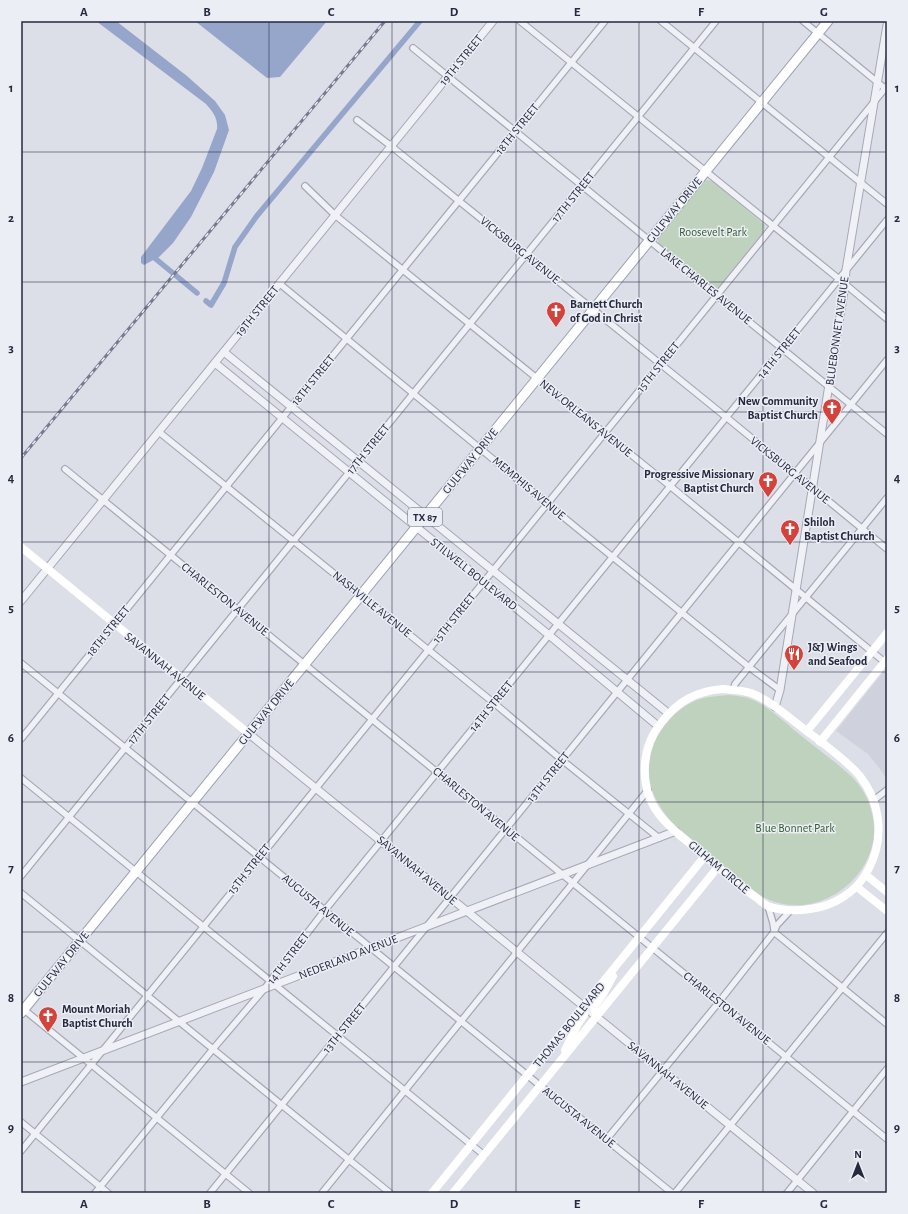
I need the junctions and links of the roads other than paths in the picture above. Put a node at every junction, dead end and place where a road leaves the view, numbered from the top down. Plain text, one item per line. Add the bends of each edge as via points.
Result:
1 (493, 21) edge
2 (520, 21) edge
3 (605, 21) edge
4 (661, 21) edge
5 (716, 21) edge
6 (803, 21) edge
7 (828, 21) edge
8 (887, 25) edge
9 (818, 33) junction
10 (413, 48) dead end
11 (694, 48) junction
12 (572, 62) junction
13 (448, 76) junction
14 (878, 82) junction
15 (886, 88) edge
16 (875, 100) junction
17 (762, 103) junction
18 (638, 117) junction
19 (357, 120) dead end
20 (515, 131) junction
21 (391, 146) junction
22 (829, 157) junction
23 (706, 172) junction
24 (862, 184) junction
25 (305, 186) dead end
26 (582, 186) junction
27 (459, 200) junction
28 (887, 204) edge
29 (335, 215) junction
30 (887, 220) edge
31 (772, 226) junction
32 (650, 240) junction
33 (526, 255) junction
34 (402, 269) junction
35 (846, 270) junction
36 (839, 279) junction
37 (280, 284) junction
38 (845, 285) junction
39 (716, 295) junction
40 (593, 310) junction
41 (887, 319) edge
42 (470, 324) junction
43 (346, 339) junction
44 (782, 348) junction
45 (224, 352) junction
46 (887, 360) edge
47 (215, 363) junction
48 (660, 364) junction
49 (537, 378) junction
50 (829, 386) junction
51 (413, 393) junction
52 (851, 404) junction
53 (291, 407) junction
54 (726, 417) junction
55 (282, 418) junction
56 (160, 432) junction
57 (604, 433) junction
58 (887, 434) edge
59 (820, 443) junction
60 (481, 448) junction
61 (358, 461) junction
62 (64, 469) dead end
63 (349, 473) junction
64 (795, 474) junction
65 (227, 486) junction
66 (670, 486) junction
67 (812, 488) junction
68 (887, 498) edge
69 (103, 500) junction
70 (547, 503) junction
71 (426, 516) junction
72 (416, 527) junction
73 (862, 528) junction
74 (294, 541) junction
75 (738, 543) junction
76 (21, 548) edge
77 (887, 549) edge
78 (170, 555) junction
79 (613, 556) junction
80 (47, 569) junction
81 (492, 571) junction
82 (483, 582) junction
83 (796, 590) junction
84 (361, 595) junction
85 (805, 598) junction
86 (21, 601) edge
87 (238, 610) junction
88 (682, 612) junction
89 (792, 614) junction
90 (558, 623) junction
91 (114, 624) junction
92 (887, 633) edge
93 (549, 635) junction
94 (428, 650) junction
95 (872, 652) junction
96 (886, 662) edge
97 (21, 663) edge
98 (305, 664) junction
99 (749, 667) junction
100 (182, 679) junction
101 (627, 680) junction
102 (733, 690) junction
103 (780, 690) junction
104 (618, 691) junction
105 (58, 693) junction
106 (494, 703) junction
107 (775, 707) junction
108 (668, 713) junction
109 (372, 719) junction
110 (658, 726) junction
111 (807, 731) junction
112 (248, 734) junction
113 (21, 739) edge
114 (820, 742) junction
115 (125, 748) junction
116 (562, 760) junction
117 (438, 772) junction
118 (21, 778) edge
119 (316, 788) junction
120 (648, 790) junction
121 (887, 790) edge
122 (874, 800) junction
123 (192, 803) junction
124 (629, 814) junction
125 (69, 817) junction
126 (506, 829) junction
127 (676, 832) junction
128 (659, 838) junction
129 (382, 841) junction
130 (705, 856) junction
131 (259, 857) junction
132 (586, 865) junction
133 (718, 867) junction
134 (136, 872) junction
135 (562, 874) junction
136 (866, 874) junction
137 (21, 876) edge
138 (573, 884) junction
139 (857, 887) junction
140 (887, 892) edge
141 (21, 893) edge
142 (450, 898) junction
143 (768, 906) junction
144 (325, 910) junction
145 (790, 910) junction
146 (887, 910) edge
147 (468, 912) junction
148 (203, 927) junction
149 (425, 927) junction
150 (774, 932) junction
151 (887, 932) edge
152 (640, 937) junction
153 (80, 941) junction
154 (652, 948) junction
155 (370, 949) junction
156 (517, 952) junction
157 (617, 965) junction
158 (394, 967) junction
159 (273, 983) junction
160 (842, 987) junction
161 (265, 988) junction
162 (147, 995) junction
163 (719, 1002) junction
164 (584, 1006) junction
165 (22, 1010) edge
166 (596, 1016) junction
167 (461, 1021) junction
168 (179, 1022) junction
169 (887, 1024) edge
170 (338, 1036) junction
171 (213, 1049) junction
172 (101, 1051) junction
173 (786, 1056) junction
174 (83, 1058) junction
175 (562, 1059) junction
176 (91, 1065) junction
177 (887, 1069) edge
178 (663, 1071) junction
179 (528, 1075) junction
180 (21, 1082) edge
181 (540, 1086) junction
182 (405, 1090) junction
183 (281, 1105) junction
184 (853, 1111) junction
185 (157, 1117) junction
186 (21, 1122) edge
187 (730, 1126) junction
188 (35, 1134) junction
189 (887, 1139) edge
190 (606, 1140) junction
191 (471, 1144) junction
192 (21, 1151) edge
193 (484, 1155) junction
194 (349, 1160) junction
195 (225, 1174) junction
196 (797, 1180) junction
197 (100, 1186) junction
198 (95, 1193) edge
199 (108, 1193) edge
200 (210, 1193) edge
201 (249, 1193) edge
202 (322, 1193) edge
203 (390, 1193) edge
204 (432, 1193) edge
205 (453, 1193) edge
206 (672, 1193) edge
207 (675, 1193) edge
208 (787, 1193) edge
209 (813, 1193) edge

1 - 13 street, 19TH STREET
2 - 12 street
3 - 12 street, 18TH STREET
4 - 11 street
5 - 11 street, 17TH STREET
6 - 9 street
7 - 9 main road, GULFWAY DRIVE / TX 87
8 - 14 street, BLUEBONNET AVENUE
9 - 14 street
9 - 17 main road, GULFWAY DRIVE / TX 87
10 - 13 street, LAKE CHARLES AVENUE
11 - 17 street
11 - 18 street, 17TH STREET
12 - 18 street
12 - 20 street, 18TH STREET
13 - 20 street, LAKE CHARLES AVENUE
13 - 21 street, 19TH STREET
14 - 15 street
14 - 16 street, BLUEBONNET AVENUE
15 - 16 street, 15TH STREET
16 - 22 street, 15TH STREET
16 - 24 street, BLUEBONNET AVENUE
17 - 22 street
17 - 23 main road, GULFWAY DRIVE / TX 87
18 - 23 street
18 - 26 street, 17TH STREET
19 - 21 street, VICKSBURG AVENUE
20 - 26 street, LAKE CHARLES AVENUE
20 - 27 street, 18TH STREET
21 - 27 street, VICKSBURG AVENUE
21 - 29 street, 19TH STREET
22 - 24 street
22 - 31 street, 15TH STREET
23 - 31 street
23 - 32 main road, GULFWAY DRIVE / TX 87
24 - 28 street
24 - 35 street, BLUEBONNET AVENUE
25 - 29 street, NEW ORLEANS AVENUE
26 - 32 street, LAKE CHARLES AVENUE
26 - 33 street, 17TH STREET
27 - 33 street, VICKSBURG AVENUE
27 - 34 street, 18TH STREET
29 - 34 street, NEW ORLEANS AVENUE
29 - 37 street, 19TH STREET
30 - 35 street, 14TH STREET
31 - 36 street
31 - 39 street, 15TH STREET
32 - 39 street, LAKE CHARLES AVENUE
32 - 40 main road, GULFWAY DRIVE / TX 87
33 - 40 street, VICKSBURG AVENUE
33 - 42 street, 17TH STREET
34 - 42 street, NEW ORLEANS AVENUE
34 - 43 street, 18TH STREET
35 - 36 street, 14TH STREET
35 - 38 street, BLUEBONNET AVENUE
36 - 38 street
36 - 44 street, 14TH STREET
37 - 43 street, MEMPHIS AVENUE
37 - 45 street, 19TH STREET
38 - 41 street
38 - 50 street, BLUEBONNET AVENUE
39 - 44 street, LAKE CHARLES AVENUE
39 - 48 street, 15TH STREET
40 - 48 street, VICKSBURG AVENUE
40 - 49 main road, GULFWAY DRIVE / TX 87
42 - 49 street, NEW ORLEANS AVENUE
42 - 51 street, 17TH STREET
43 - 51 street, MEMPHIS AVENUE
43 - 53 street, 18TH STREET
44 - 50 street, LAKE CHARLES AVENUE
44 - 54 street, 14TH STREET
45 - 47 street, 19TH STREET
45 - 53 street, STILWELL BOULEVARD
46 - 52 street, 13TH STREET
47 - 55 street, STILWELL BOULEVARD
47 - 56 street, 19TH STREET
48 - 54 street, VICKSBURG AVENUE
48 - 57 street, 15TH STREET
49 - 57 street, NEW ORLEANS AVENUE
49 - 60 main road, GULFWAY DRIVE / TX 87
50 - 52 street, LAKE CHARLES AVENUE
50 - 59 street, BLUEBONNET AVENUE
51 - 60 street, MEMPHIS AVENUE
51 - 61 street, 17TH STREET
52 - 58 street, LAKE CHARLES AVENUE
52 - 59 street, 13TH STREET
53 - 55 street, 18TH STREET
53 - 61 street, STILWELL BOULEVARD
54 - 64 street, VICKSBURG AVENUE
54 - 66 street, 14TH STREET
55 - 63 street, STILWELL BOULEVARD
55 - 65 street, 18TH STREET
56 - 65 street, NASHVILLE AVENUE
56 - 69 street, 19TH STREET
57 - 66 street, NEW ORLEANS AVENUE
57 - 70 street, 15TH STREET
59 - 64 street, 13TH STREET
59 - 67 street, BLUEBONNET AVENUE
60 - 70 street, MEMPHIS AVENUE
60 - 71 main road, GULFWAY DRIVE / TX 87
61 - 63 street, 17TH STREET
61 - 71 street, STILWELL BOULEVARD
62 - 69 street, CHARLESTON AVENUE
63 - 72 street, STILWELL BOULEVARD
63 - 74 street, 17TH STREET
64 - 67 street, VICKSBURG AVENUE
64 - 75 street, 13TH STREET
65 - 74 street, NASHVILLE AVENUE
65 - 78 street, 18TH STREET
66 - 75 street, NEW ORLEANS AVENUE
66 - 79 street, 14TH STREET
67 - 73 street, VICKSBURG AVENUE
67 - 83 street, BLUEBONNET AVENUE
68 - 73 street
69 - 78 street, CHARLESTON AVENUE
69 - 80 street, 19TH STREET
70 - 79 street, MEMPHIS AVENUE
70 - 81 street, 15TH STREET
71 - 72 main road, GULFWAY DRIVE / TX 87
71 - 81 street, STILWELL BOULEVARD
72 - 82 street, STILWELL BOULEVARD
72 - 84 main road, GULFWAY DRIVE / TX 87
73 - 77 street, VICKSBURG AVENUE
73 - 85 street
74 - 84 street, NASHVILLE AVENUE
74 - 87 street, 17TH STREET
75 - 83 street, NEW ORLEANS AVENUE
75 - 88 street, 13TH STREET
76 - 80 main road, SAVANNAH AVENUE
78 - 87 street, CHARLESTON AVENUE
78 - 91 street, 18TH STREET
79 - 88 street, MEMPHIS AVENUE
79 - 90 street, 14TH STREET
80 - 86 street, 19TH STREET
80 - 91 main road, SAVANNAH AVENUE
81 - 82 street, 15TH STREET
81 - 90 street, STILWELL BOULEVARD
82 - 93 street, STILWELL BOULEVARD
82 - 94 street, 15TH STREET
83 - 85 street, NEW ORLEANS AVENUE
83 - 89 street, BLUEBONNET AVENUE
84 - 94 street, NASHVILLE AVENUE
84 - 98 main road, GULFWAY DRIVE / TX 87
85 - 89 street
85 - 95 street, NEW ORLEANS AVENUE
87 - 98 street, CHARLESTON AVENUE
87 - 100 street, 17TH STREET
88 - 99 street, MEMPHIS AVENUE
88 - 101 street, 13TH STREET
89 - 99 street
89 - 103 street, BLUEBONNET AVENUE
90 - 93 street, 14TH STREET
90 - 101 street, STILWELL BOULEVARD
91 - 100 main road, SAVANNAH AVENUE
91 - 105 street, 18TH STREET
92 - 95 main road
93 - 104 street, STILWELL BOULEVARD
93 - 106 street, 14TH STREET
94 - 106 street, NASHVILLE AVENUE
94 - 109 street, 15TH STREET
95 - 96 street, NEW ORLEANS AVENUE
95 - 111 main road
96 - 114 main road
97 - 105 street, AUGUSTA AVENUE
98 - 109 street, CHARLESTON AVENUE
98 - 112 main road, GULFWAY DRIVE / TX 87
99 - 102 street
99 - 103 street, MEMPHIS AVENUE
100 - 112 main road, SAVANNAH AVENUE
100 - 115 street, 17TH STREET
101 - 104 street, 13TH STREET
101 - 108 street, STILWELL BOULEVARD
102 - 107 main road, GILHAM CIRCLE via 750,693
102 - 108 main road, GILHAM CIRCLE via 713,690 695,695
103 - 107 street, BLUEBONNET AVENUE
104 - 110 street, STILWELL BOULEVARD
104 - 116 street, 13TH STREET
105 - 113 street, 18TH STREET
105 - 115 street, AUGUSTA AVENUE
106 - 116 street, NASHVILLE AVENUE
106 - 117 street, 14TH STREET
107 - 111 main road, GILHAM CIRCLE
108 - 110 main road, GILHAM CIRCLE
109 - 117 street, CHARLESTON AVENUE
109 - 119 street, 15TH STREET
110 - 120 main road, GILHAM CIRCLE via 650,739 646,754 645,777
111 - 114 main road, GILHAM CIRCLE
112 - 119 street, SAVANNAH AVENUE
112 - 123 main road, GULFWAY DRIVE / TX 87
114 - 122 main road, GILHAM CIRCLE via 858,775
115 - 123 street, AUGUSTA AVENUE
115 - 125 street, 17TH STREET
116 - 124 street, NASHVILLE AVENUE
116 - 126 street, 13TH STREET
117 - 126 street, CHARLESTON AVENUE
117 - 129 street, 14TH STREET
118 - 125 street
119 - 129 street, SAVANNAH AVENUE
119 - 131 street, 15TH STREET
120 - 124 street
120 - 127 main road, GILHAM CIRCLE via 656,810
121 - 122 street
122 - 136 main road, GILHAM CIRCLE via 878,841 874,858
123 - 131 street, AUGUSTA AVENUE
123 - 134 main road, GULFWAY DRIVE / TX 87
124 - 128 street, NASHVILLE AVENUE
124 - 132 street
125 - 134 street
125 - 137 street, 17TH STREET
126 - 135 street, CHARLESTON AVENUE
126 - 142 street, 13TH STREET
127 - 128 street, NEDERLAND AVENUE
127 - 130 main road, GILHAM CIRCLE
128 - 132 street, NEDERLAND AVENUE
129 - 142 street, SAVANNAH AVENUE
129 - 144 street, 14TH STREET
130 - 133 main road, GILHAM CIRCLE
130 - 152 main road, THOMAS BOULEVARD
131 - 144 street, AUGUSTA AVENUE
131 - 148 street, 15TH STREET
132 - 135 street, NEDERLAND AVENUE
132 - 138 street
133 - 143 main road, GILHAM CIRCLE
133 - 154 main road, THOMAS BOULEVARD
134 - 148 street
134 - 153 main road, GULFWAY DRIVE / TX 87
135 - 138 street, CHARLESTON AVENUE
135 - 147 street, NEDERLAND AVENUE
136 - 139 main road, GILHAM CIRCLE
136 - 140 main road
138 - 152 street, CHARLESTON AVENUE
138 - 156 street
139 - 145 main road, GILHAM CIRCLE via 829,905
139 - 146 main road
141 - 153 street
142 - 147 street, SAVANNAH AVENUE
142 - 149 street, 13TH STREET
143 - 145 main road, GILHAM CIRCLE
143 - 150 street
144 - 155 street, AUGUSTA AVENUE
144 - 159 street, 14TH STREET
145 - 150 street
147 - 149 street, NEDERLAND AVENUE
147 - 156 street, SAVANNAH AVENUE
148 - 159 street
148 - 162 street, 15TH STREET
149 - 155 street, NEDERLAND AVENUE
149 - 158 street, 13TH STREET
150 - 160 street
150 - 163 street
151 - 160 street
152 - 154 street, CHARLESTON AVENUE
152 - 157 main road, THOMAS BOULEVARD
153 - 162 street
153 - 165 main road, GULFWAY DRIVE / TX 87
154 - 163 street, CHARLESTON AVENUE
154 - 166 main road, THOMAS BOULEVARD
155 - 158 street, AUGUSTA AVENUE
155 - 159 street, NEDERLAND AVENUE
156 - 164 street, SAVANNAH AVENUE
156 - 167 street
157 - 164 main road, THOMAS BOULEVARD
157 - 166 main road via 594,1007
158 - 167 street, AUGUSTA AVENUE
158 - 170 street, 13TH STREET
159 - 161 street, NEDERLAND AVENUE
159 - 170 street
160 - 169 street
160 - 173 street
161 - 168 street, NEDERLAND AVENUE
161 - 171 street, 14TH STREET
162 - 168 street
162 - 172 street, 15TH STREET
163 - 173 street, CHARLESTON AVENUE
163 - 178 street
164 - 166 street, SAVANNAH AVENUE
164 - 175 main road via 584,1015 567,1044
164 - 179 main road, THOMAS BOULEVARD
165 - 174 street
166 - 175 main road, THOMAS BOULEVARD
166 - 178 street, SAVANNAH AVENUE
167 - 179 street, AUGUSTA AVENUE
167 - 182 street
168 - 171 street
168 - 172 street, NEDERLAND AVENUE
170 - 182 street
170 - 183 street, 13TH STREET
171 - 183 street
171 - 185 street, 14TH STREET
172 - 174 street, NEDERLAND AVENUE
172 - 176 street, 15TH STREET
173 - 184 street, CHARLESTON AVENUE
173 - 187 street
174 - 176 street
174 - 180 street, NEDERLAND AVENUE
175 - 181 main road, THOMAS BOULEVARD
176 - 185 street
176 - 188 street, 15TH STREET
177 - 184 street
178 - 187 street, SAVANNAH AVENUE
178 - 190 street
179 - 181 street, AUGUSTA AVENUE
179 - 191 main road, THOMAS BOULEVARD
181 - 190 street, AUGUSTA AVENUE
181 - 193 main road, THOMAS BOULEVARD
182 - 191 street
182 - 194 street
183 - 194 street
183 - 195 street, 13TH STREET
184 - 189 street, CHARLESTON AVENUE
184 - 196 street
185 - 195 street
185 - 197 street, 14TH STREET
186 - 188 street
187 - 196 street, SAVANNAH AVENUE
187 - 207 street
188 - 192 street, 15TH STREET
188 - 197 street
190 - 206 street, AUGUSTA AVENUE
191 - 193 street
191 - 204 main road, THOMAS BOULEVARD
193 - 205 main road, THOMAS BOULEVARD
194 - 202 street
194 - 203 street
195 - 200 street, 13TH STREET
195 - 201 street
196 - 208 street
196 - 209 street, SAVANNAH AVENUE
197 - 198 street, 14TH STREET
197 - 199 street

